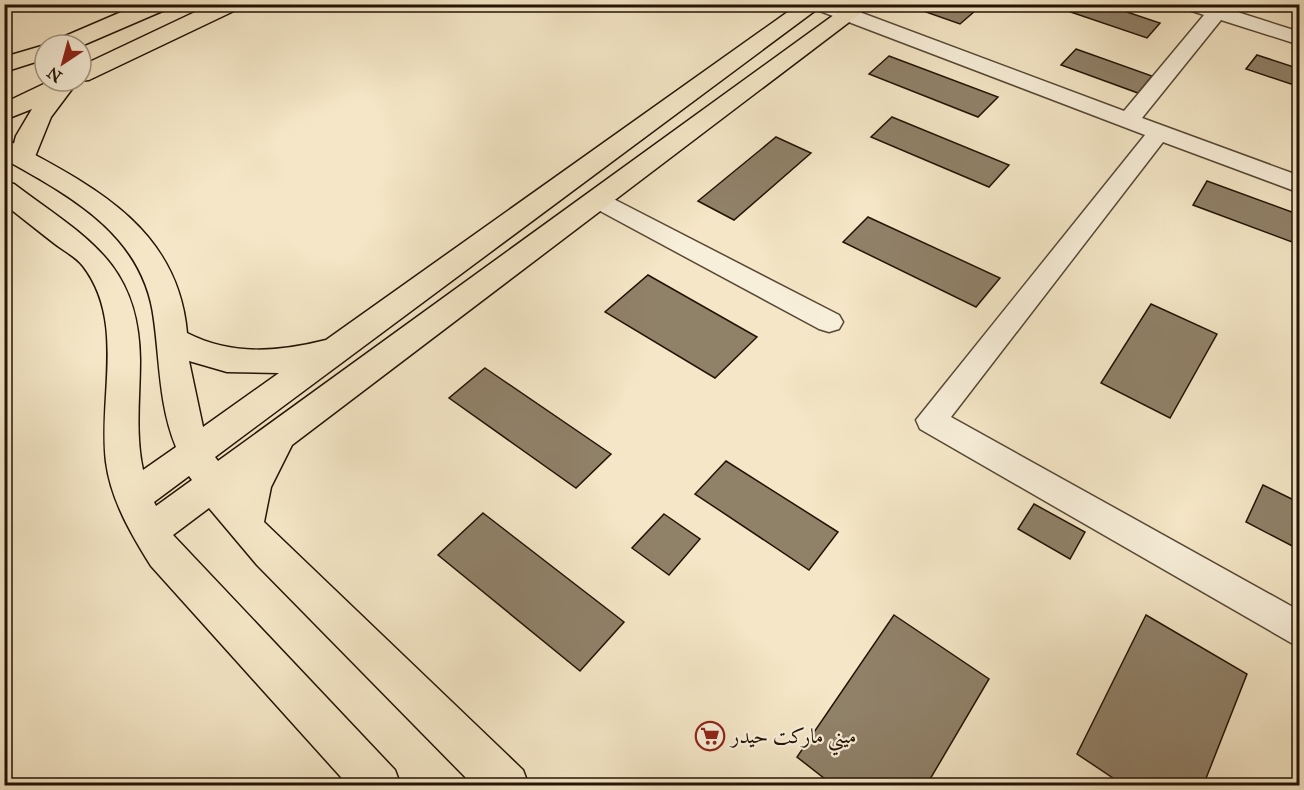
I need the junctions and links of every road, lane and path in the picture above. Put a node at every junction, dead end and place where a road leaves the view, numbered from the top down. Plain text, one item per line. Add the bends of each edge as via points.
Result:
1 (159, 4) edge
2 (230, 4) edge
3 (814, 4) edge
4 (819, 4) edge
5 (1190, 4) edge
6 (856, 10) edge
7 (1216, 13) junction
8 (92, 33) edge
9 (1299, 39) edge
10 (33, 56) edge
11 (4, 65) edge
12 (93, 69) edge
13 (44, 93) edge
14 (58, 93) edge
15 (4, 113) edge
16 (1128, 120) junction
17 (1159, 132) junction
18 (14, 153) edge
19 (1299, 185) edge
20 (4, 190) edge
21 (598, 199) junction
22 (829, 322) dead end
23 (171, 339) junction
24 (339, 348) junction
25 (285, 432) junction
26 (196, 451) junction
27 (213, 485) junction
28 (132, 497) junction
29 (245, 526) junction
30 (149, 532) junction
31 (1299, 631) edge
32 (379, 786) edge
33 (507, 786) edge

1 - 8 main road
2 - 12 main road
3 - 24 main road
4 - 6 street
5 - 7 street
6 - 16 street
6 - 21 main road
7 - 9 street
7 - 16 street
10 - 11 main road
13 - 15 main road
14 - 18 main road via 36,119 25,145
16 - 17 street
17 - 19 street
17 - 31 street via 931,420
18 - 23 main road via 105,210 135,237 157,270 165,291
20 - 28 main road via 93,259 107,279 123,329 124,462
21 - 22 street
21 - 25 main road
23 - 24 main road via 204,355 246,362 293,360
23 - 26 main road via 185,422
24 - 26 main road
25 - 27 main road
25 - 29 main road via 261,467
26 - 27 main road
26 - 28 main road
27 - 29 main road
27 - 30 main road
28 - 30 main road
29 - 33 main road via 418,702
30 - 32 main road via 176,567

